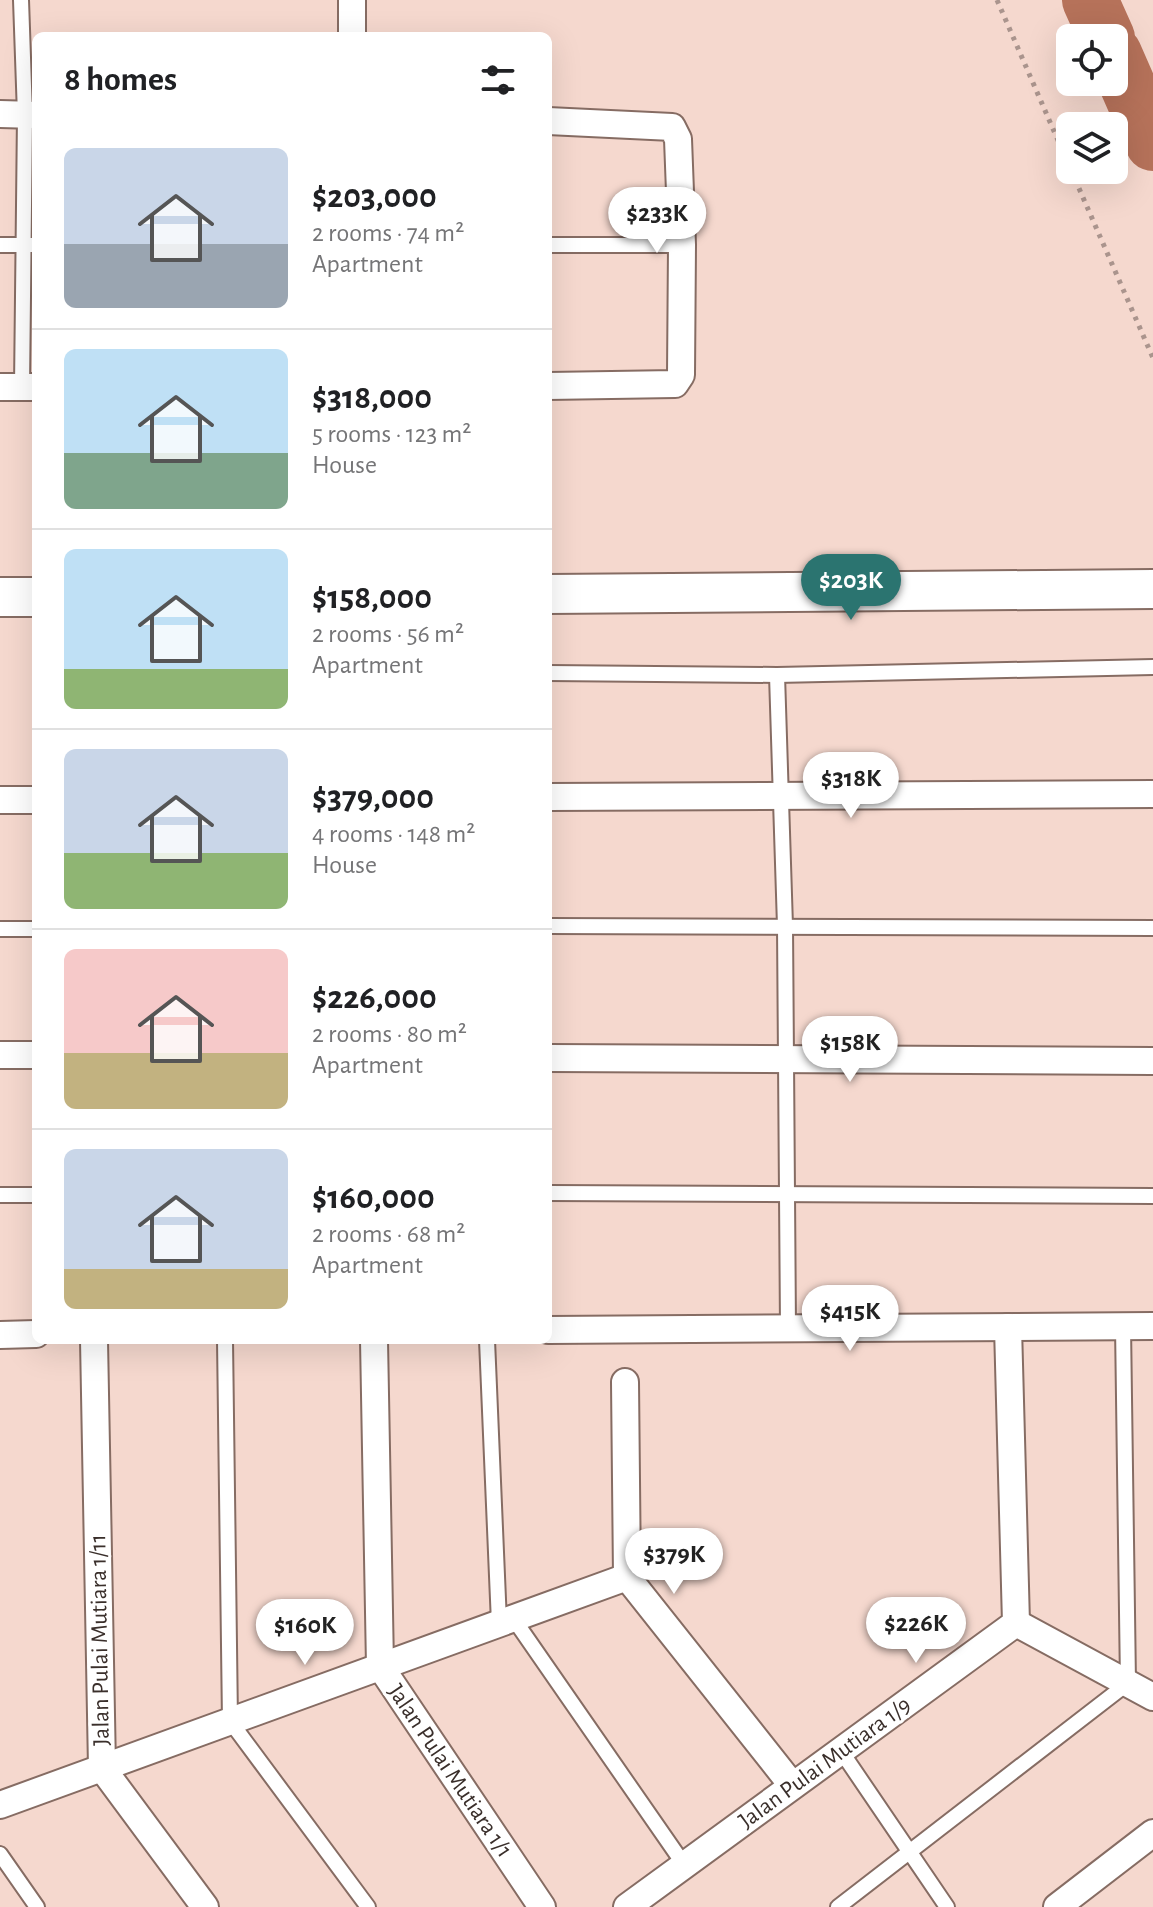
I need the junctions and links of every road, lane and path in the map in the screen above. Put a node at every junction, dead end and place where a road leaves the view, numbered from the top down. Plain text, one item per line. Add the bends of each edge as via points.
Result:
1 (21, 0) edge
2 (352, 0) edge
3 (997, 0) edge
4 (352, 32) edge
5 (20, 115) edge
6 (552, 121) edge
7 (1056, 137) edge
8 (1077, 184) edge
9 (0, 245) edge
10 (30, 245) edge
11 (552, 245) edge
12 (682, 245) junction
13 (1153, 358) edge
14 (552, 386) edge
15 (19, 387) edge
16 (1153, 589) edge
17 (552, 594) edge
18 (0, 597) edge
19 (32, 597) edge
20 (1153, 667) edge
21 (552, 673) edge
22 (777, 675) junction
23 (1153, 794) edge
24 (779, 796) junction
25 (552, 797) edge
26 (0, 800) edge
27 (32, 800) edge
28 (552, 926) edge
29 (785, 926) junction
30 (1153, 928) edge
31 (0, 929) edge
32 (32, 929) edge
33 (0, 1055) edge
34 (32, 1055) edge
35 (552, 1058) edge
36 (784, 1058) junction
37 (1153, 1061) edge
38 (552, 1193) edge
39 (786, 1193) junction
40 (0, 1195) edge
41 (32, 1195) edge
42 (1153, 1196) edge
43 (1123, 1326) junction
44 (1153, 1326) edge
45 (1008, 1327) junction
46 (788, 1328) junction
47 (552, 1330) edge
48 (32, 1334) edge
49 (0, 1335) edge
50 (94, 1344) edge
51 (225, 1344) edge
52 (374, 1344) edge
53 (487, 1344) edge
54 (625, 1382) dead end
55 (627, 1577) junction
56 (506, 1621) junction
57 (1016, 1623) junction
58 (380, 1666) junction
59 (1128, 1683) junction
60 (1153, 1697) edge
61 (230, 1721) junction
62 (841, 1751) junction
63 (102, 1768) junction
64 (792, 1785) junction
65 (0, 1805) edge
66 (1153, 1833) edge
67 (910, 1851) junction
68 (0, 1854) edge
69 (685, 1866) junction
70 (37, 1907) edge
71 (205, 1907) edge
72 (368, 1907) edge
73 (542, 1907) edge
74 (627, 1907) edge
75 (838, 1907) edge
76 (947, 1907) edge
77 (1057, 1907) edge

1 - 5 lane
2 - 4 street
3 - 7 path
5 - 10 lane
6 - 12 street via 672,127 678,139
8 - 13 path
9 - 10 lane
10 - 15 lane
11 - 12 lane
12 - 14 street via 681,375 675,384
16 - 17 main road
18 - 19 main road
20 - 22 lane
21 - 22 lane
22 - 24 lane
23 - 24 street
24 - 25 street
24 - 29 lane
26 - 27 street
28 - 29 lane
29 - 30 lane
29 - 36 lane
31 - 32 lane
33 - 34 street
35 - 36 street
36 - 37 street
36 - 39 lane
38 - 39 lane
39 - 42 lane
39 - 46 lane
40 - 41 lane
43 - 44 street
43 - 45 street
43 - 59 lane
45 - 46 street
45 - 57 street
46 - 47 street
48 - 49 street
50 - 63 street, Jalan Pulai Mutiara 1/11
51 - 61 lane
52 - 58 street, Jalan Pulai Mutiara 1/1
53 - 56 lane
54 - 55 street
55 - 56 street
55 - 64 street
56 - 58 street
56 - 69 lane
57 - 59 street
57 - 62 street, Jalan Pulai Mutiara 1/9
58 - 61 street
58 - 73 street, Jalan Pulai Mutiara 1/1
59 - 60 street
59 - 67 lane
61 - 63 street
61 - 72 lane
62 - 64 street, Jalan Pulai Mutiara 1/9
62 - 67 lane
63 - 65 street
63 - 71 street, Jalan Pulai Mutiara 1/11
64 - 69 street, Jalan Pulai Mutiara 1/9
66 - 77 street
67 - 75 lane
67 - 76 lane
68 - 70 lane
69 - 74 street, Jalan Pulai Mutiara 1/9

